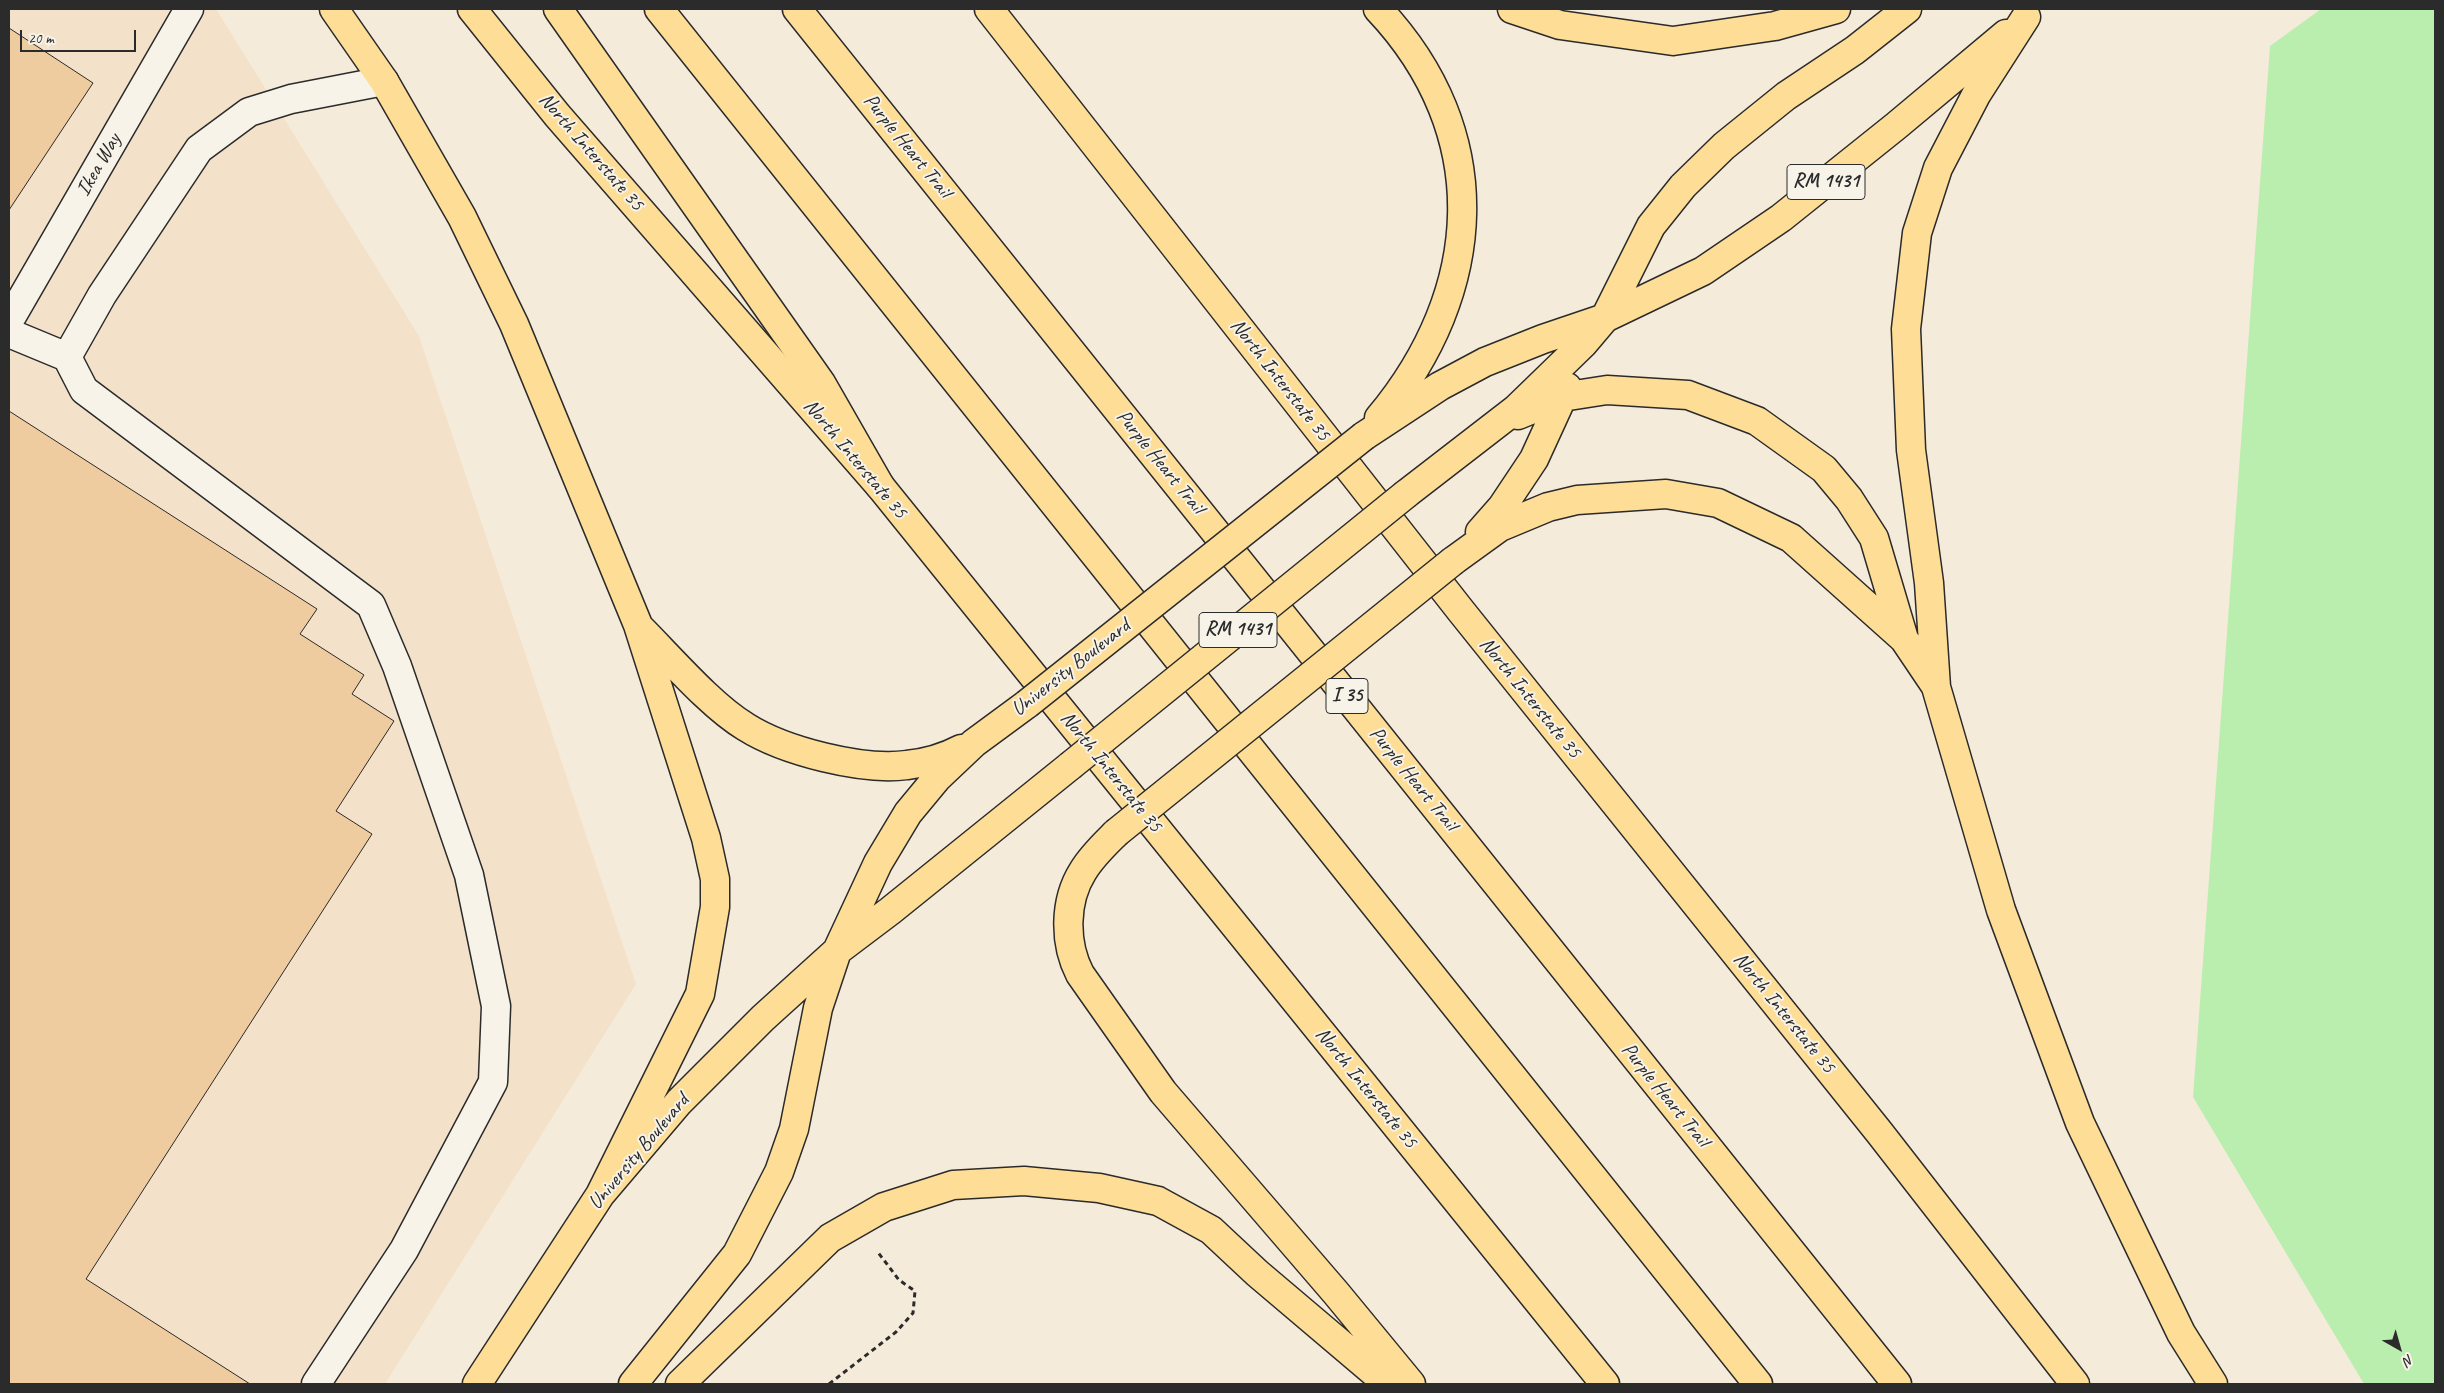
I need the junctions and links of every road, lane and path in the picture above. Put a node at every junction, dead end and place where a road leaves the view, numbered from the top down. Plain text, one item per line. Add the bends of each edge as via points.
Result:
1 (189, 9) edge
2 (334, 9) edge
3 (472, 9) edge
4 (558, 9) edge
5 (659, 9) edge
6 (797, 9) edge
7 (989, 9) edge
8 (1378, 9) edge
9 (1512, 9) edge
10 (1836, 9) edge
11 (1907, 9) edge
12 (2031, 13) edge
13 (384, 81) junction
14 (1605, 318) junction
15 (9, 321) edge
16 (9, 333) edge
17 (67, 357) junction
18 (1562, 397) junction
19 (1484, 432) junction
20 (1364, 436) junction
21 (880, 486) junction
22 (1457, 557) junction
23 (638, 625) junction
24 (1904, 639) junction
25 (1936, 687) junction
26 (974, 743) junction
27 (837, 951) junction
28 (600, 1195) junction
29 (874, 1248) dead end
30 (316, 1384) edge
31 (477, 1384) edge
32 (633, 1384) edge
33 (680, 1384) edge
34 (829, 1384) edge
35 (1388, 1384) edge
36 (1411, 1384) edge
37 (1605, 1384) edge
38 (1758, 1384) edge
39 (1897, 1384) edge
40 (2076, 1384) edge
41 (2212, 1384) edge

1 - 15 lane, Ikea Way
2 - 13 main road
3 - 21 main road, North Interstate 35 via 564,122
4 - 21 main road via 820,383
5 - 38 main road
6 - 39 main road, Purple Heart Trail / I 35
7 - 40 main road, North Interstate 35 via 1461,611 1880,1132
8 - 20 main road via 1410,48 1446,114 1461,179 1463,216 1461,251 1432,336 1397,396
9 - 10 main road via 1560,25 1673,40 1775,26
11 - 14 main road, RM 1431 via 1855,50 1786,96 1724,146 1682,186 1651,226
12 - 14 main road, RM 1431 via 1781,218 1703,272
12 - 25 main road via 1976,95 1938,168 1916,233 1906,329 1911,450 1929,583
13 - 17 lane via 291,99 249,112 199,149 102,295
13 - 23 main road via 462,217 514,324
14 - 18 main road
14 - 19 main road, RM 1431 via 1522,403
14 - 20 main road, RM 1431 via 1485,362 1440,386
16 - 17 lane
17 - 30 lane via 84,390 371,605 398,666 468,875 496,1006 493,1082 404,1250
18 - 19 main road via 1526,410
18 - 22 main road via 1527,470 1502,507
18 - 24 main road via 1607,390 1688,396 1765,426 1824,469 1849,499 1874,538
19 - 27 main road, University Boulevard / RM 1431, bridge
20 - 26 main road, University Boulevard / RM 1431, bridge
21 - 37 main road, North Interstate 35
22 - 24 main road via 1500,527 1548,507 1577,500 1666,494 1718,504 1791,538
22 - 36 main road, bridge via 1116,833 1082,872 1072,893 1068,928 1073,962 1163,1092
23 - 26 main road via 745,727 788,747 874,765 906,766 940,759
23 - 28 main road via 706,838 715,879 715,907 700,994
24 - 25 main road
25 - 41 main road via 2001,910 2080,1123 2181,1333
26 - 27 main road, University Boulevard / RM 1431 via 937,778 908,813 878,863
27 - 28 main road, University Boulevard via 708,1072
27 - 32 main road, University Boulevard via 818,1008 794,1129 779,1172 738,1254
28 - 31 main road, University Boulevard
29 - 34 path via 899,1280 914,1291 913,1313 896,1332
33 - 35 main road via 830,1238 884,1207 953,1185 1024,1181 1099,1188 1158,1201 1211,1230

